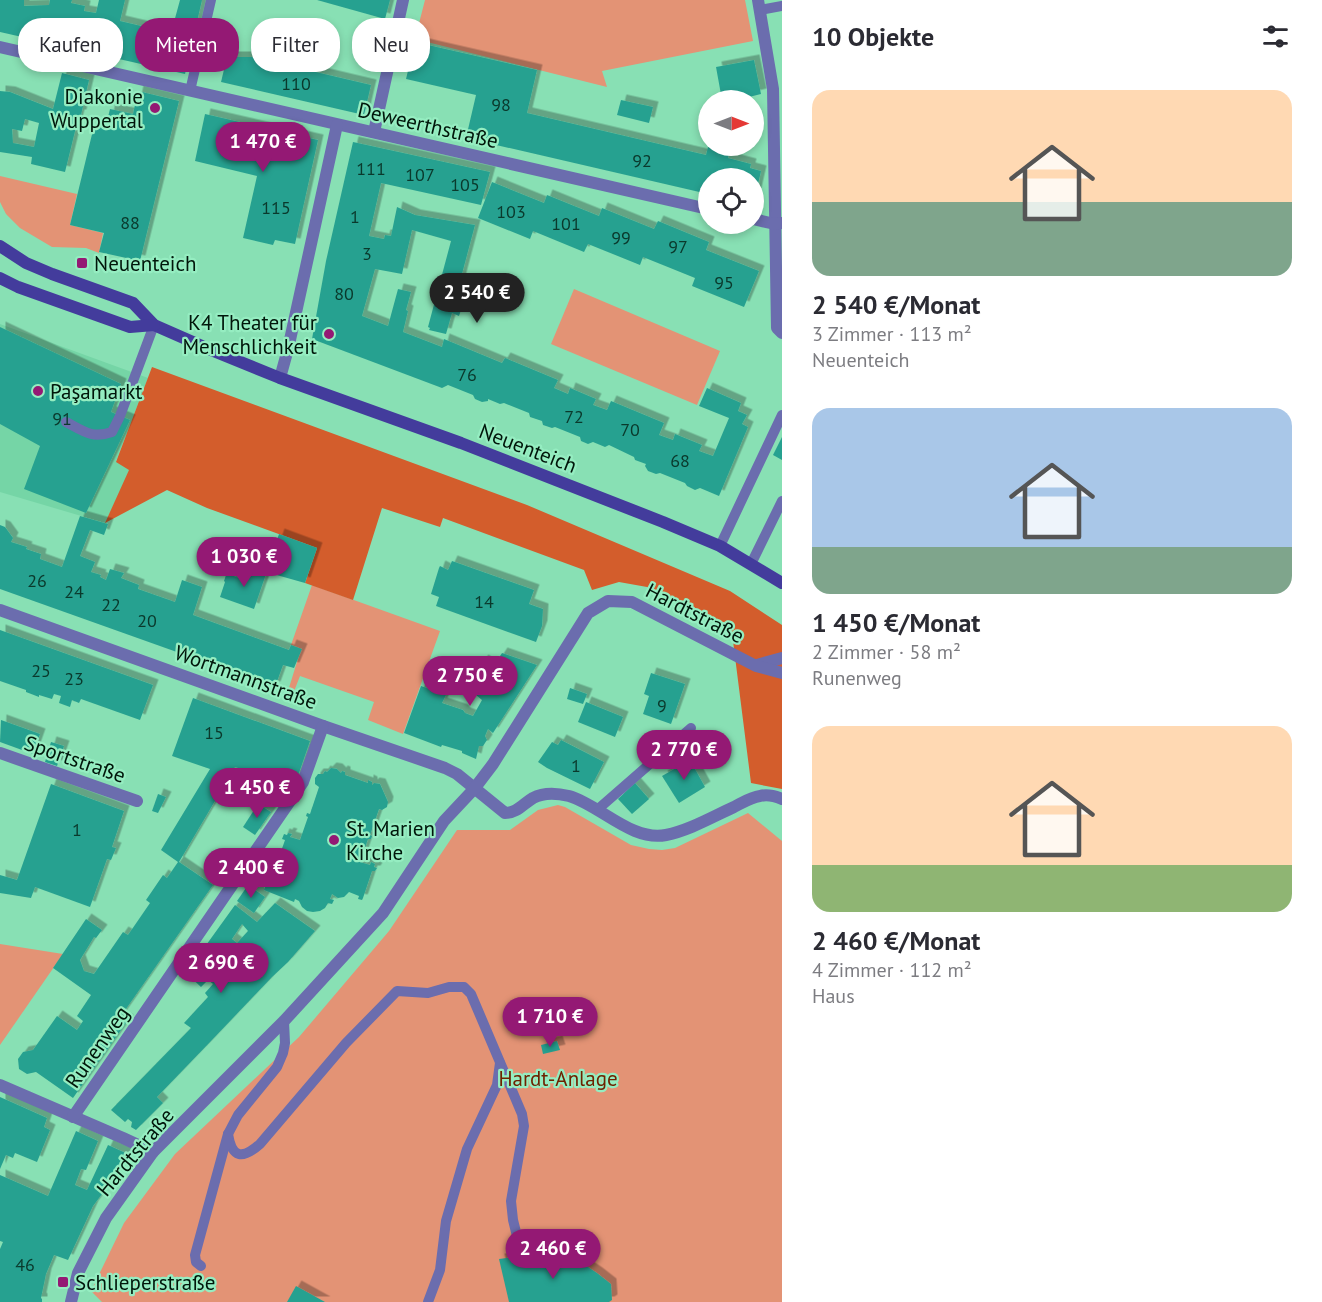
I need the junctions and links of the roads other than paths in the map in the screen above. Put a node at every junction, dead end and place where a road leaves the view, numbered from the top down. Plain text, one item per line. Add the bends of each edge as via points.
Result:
1 (211, 0) edge
2 (403, 0) edge
3 (759, 5) edge
4 (782, 6) edge
5 (0, 47) edge
6 (190, 91) junction
7 (337, 125) junction
8 (374, 132) junction
9 (698, 207) edge
10 (778, 223) edge
11 (0, 246) edge
12 (0, 278) edge
13 (779, 308) edge
14 (154, 325) junction
15 (780, 330) edge
16 (280, 378) junction
17 (782, 415) edge
18 (66, 423) dead end
19 (782, 501) edge
20 (720, 546) junction
21 (751, 564) junction
22 (782, 583) edge
23 (0, 610) edge
24 (782, 658) edge
25 (756, 666) junction
26 (782, 673) edge
27 (323, 726) junction
28 (691, 728) dead end
29 (0, 753) edge
30 (474, 789) junction
31 (782, 799) edge
32 (137, 801) dead end
33 (597, 810) junction
34 (284, 1021) junction
35 (500, 1063) junction
36 (0, 1085) edge
37 (73, 1117) junction
38 (228, 1134) junction
39 (153, 1152) junction
40 (522, 1256) dead end
41 (201, 1266) dead end
42 (71, 1302) edge
43 (428, 1302) edge

1 - 6 lane
2 - 8 street
3 - 4 lane
3 - 10 street via 773,89
5 - 6 street, Deweerthstraße
6 - 7 street, Deweerthstraße
7 - 8 street, Deweerthstraße
7 - 16 street
8 - 9 street, Deweerthstraße
10 - 13 street
11 - 14 street, Neuenteich via 26,263 133,303
12 - 14 street, Neuenteich via 130,327
13 - 15 street
14 - 16 street, Neuenteich
14 - 18 lane via 112,432 92,435
16 - 20 street, Neuenteich via 472,447
17 - 20 lane
19 - 21 lane
20 - 21 street, Neuenteich
21 - 22 street, Neuenteich
23 - 27 street, Wortmannstraße
24 - 25 street, Hardtstraße
25 - 26 street, Hardtstraße
25 - 30 street, Hardtstraße via 632,602 609,601 588,613
27 - 30 street, Wortmannstraße via 445,768
27 - 37 street, Runenweg via 303,782
28 - 33 lane
29 - 32 street, Sportstraße
30 - 33 street, Wortmannstraße via 505,813 513,813 532,798 550,793 568,796
30 - 34 street, Hardtstraße via 444,821 383,913
31 - 33 street via 757,796 664,836 630,829
34 - 38 lane via 285,1043 277,1067 238,1115
34 - 39 street, Hardtstraße
35 - 38 lane via 471,994 464,987 428,993 397,991 346,1043 252,1152 235,1152
35 - 40 lane via 524,1120 511,1201
35 - 43 lane via 496,1084 467,1149 446,1221 440,1270
36 - 37 street
37 - 39 street
38 - 41 lane via 195,1255
39 - 42 street, Hardtstraße via 106,1218 78,1273

